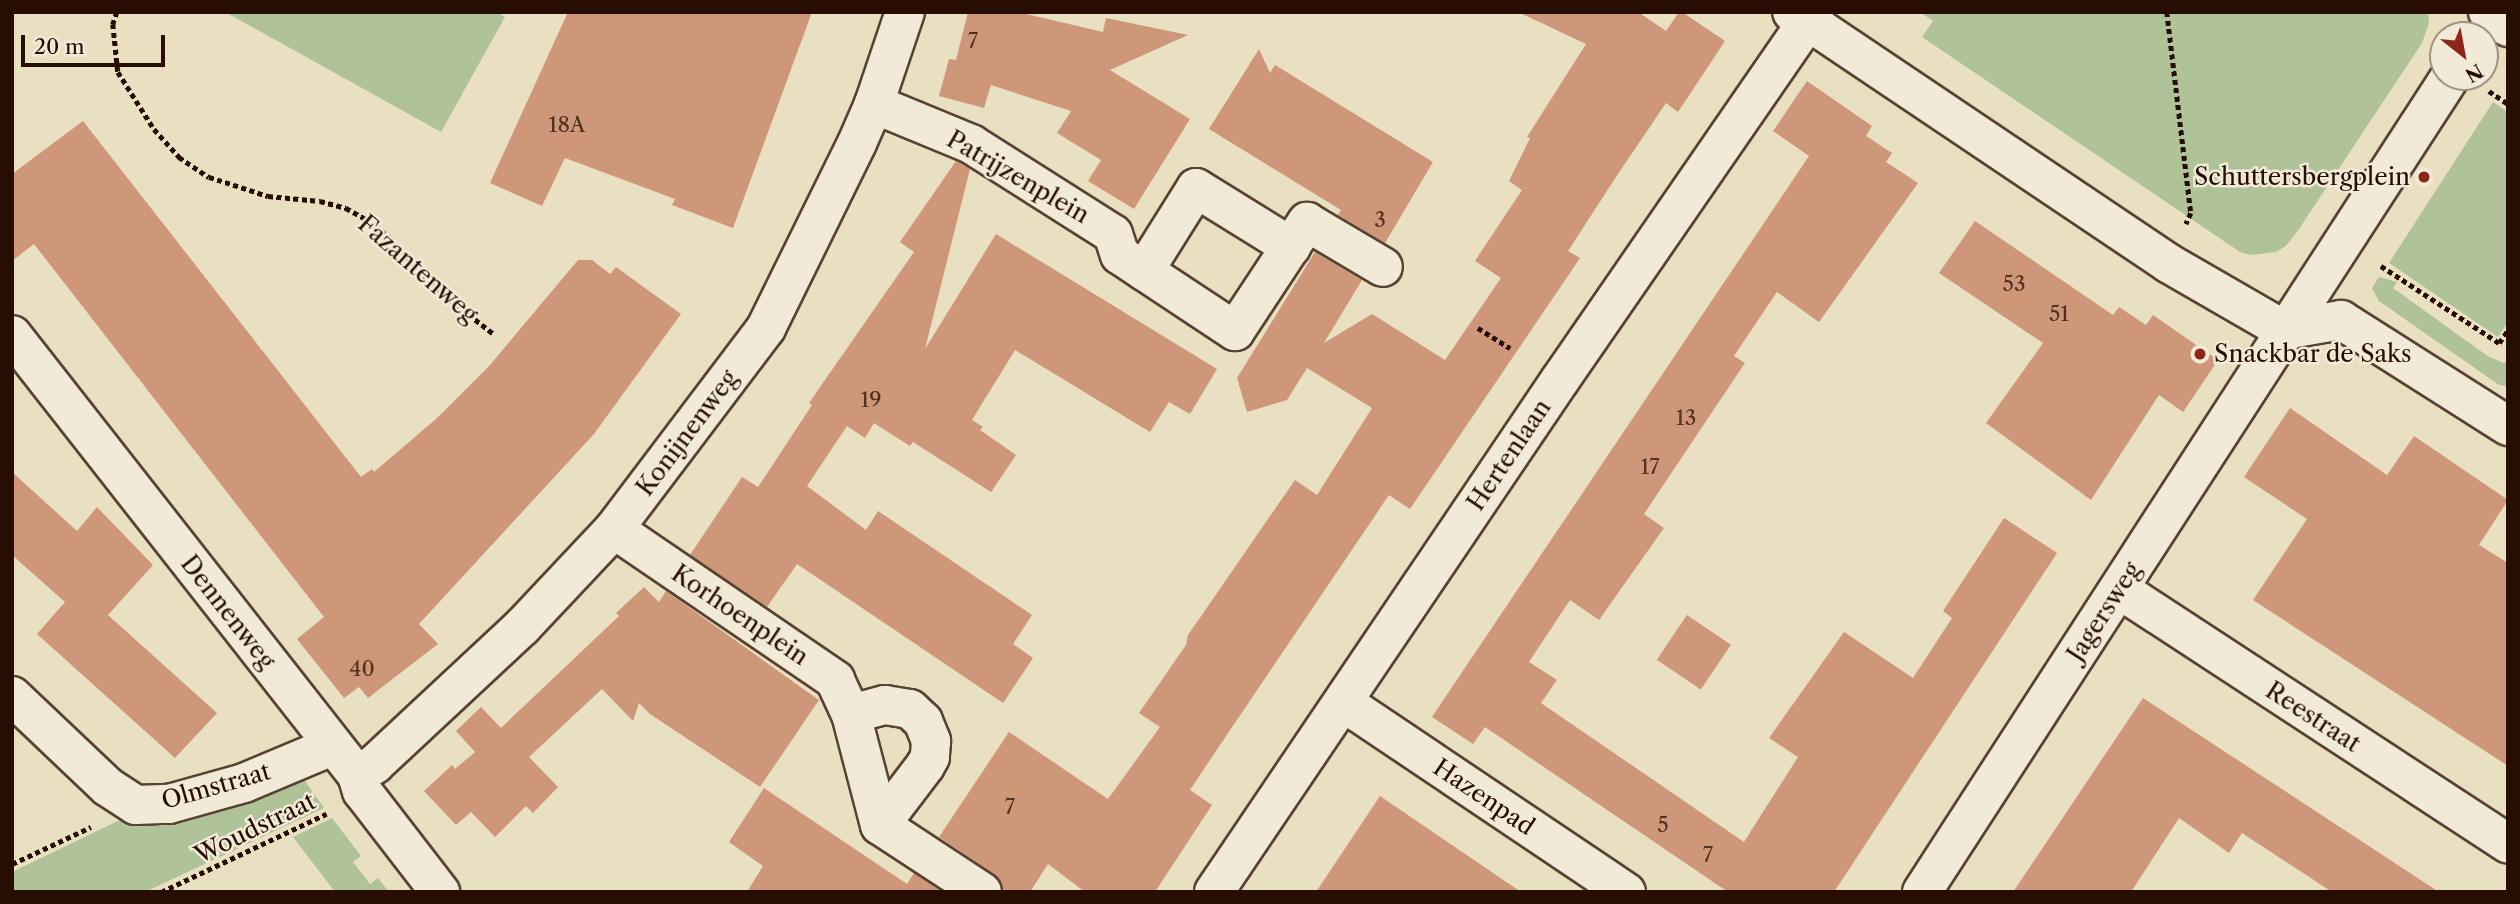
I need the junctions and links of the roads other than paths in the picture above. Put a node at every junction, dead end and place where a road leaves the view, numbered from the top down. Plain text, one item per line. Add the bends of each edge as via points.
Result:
1 (905, 12) edge
2 (1805, 15) edge
3 (2441, 91) edge
4 (874, 104) junction
5 (1290, 247) junction
6 (1383, 267) dead end
7 (1144, 271) junction
8 (2284, 330) junction
9 (12, 335) edge
10 (2508, 426) edge
11 (614, 529) junction
12 (2119, 589) junction
13 (12, 696) edge
14 (1343, 702) junction
15 (851, 715) junction
16 (332, 746) junction
17 (359, 783) junction
18 (880, 825) junction
19 (2508, 844) edge
20 (440, 892) edge
21 (982, 892) edge
22 (1214, 892) edge
23 (1626, 892) edge
24 (1922, 892) edge

1 - 4 street, Konijnenweg
2 - 8 street via 2168,263
2 - 14 street, Hertenlaan
3 - 8 street
4 - 7 street, Patrijzenplein via 971,144 1113,234 1120,255
4 - 11 street, Konijnenweg via 766,328
5 - 6 street, Patrijzenplein via 1307,222
5 - 7 street via 1196,188
5 - 7 street, Patrijzenplein via 1235,331
8 - 10 street via 2341,320
8 - 12 street, Jagersweg
9 - 16 street, Dennenweg
11 - 15 street, Korhoenplein via 835,680
11 - 17 street, Konijnenweg via 522,627
12 - 19 street, Reestraat
12 - 24 street, Jagersweg
13 - 16 street, Olmstraat via 108,786 136,805 169,804 244,783
14 - 22 street, Hertenlaan
14 - 23 street, Hazenpad
15 - 18 street, Korhoenplein
15 - 18 street via 885,705 910,709 923,721 931,741 925,766
16 - 17 street, Dennenweg
17 - 20 street, Dennenweg
18 - 21 street

